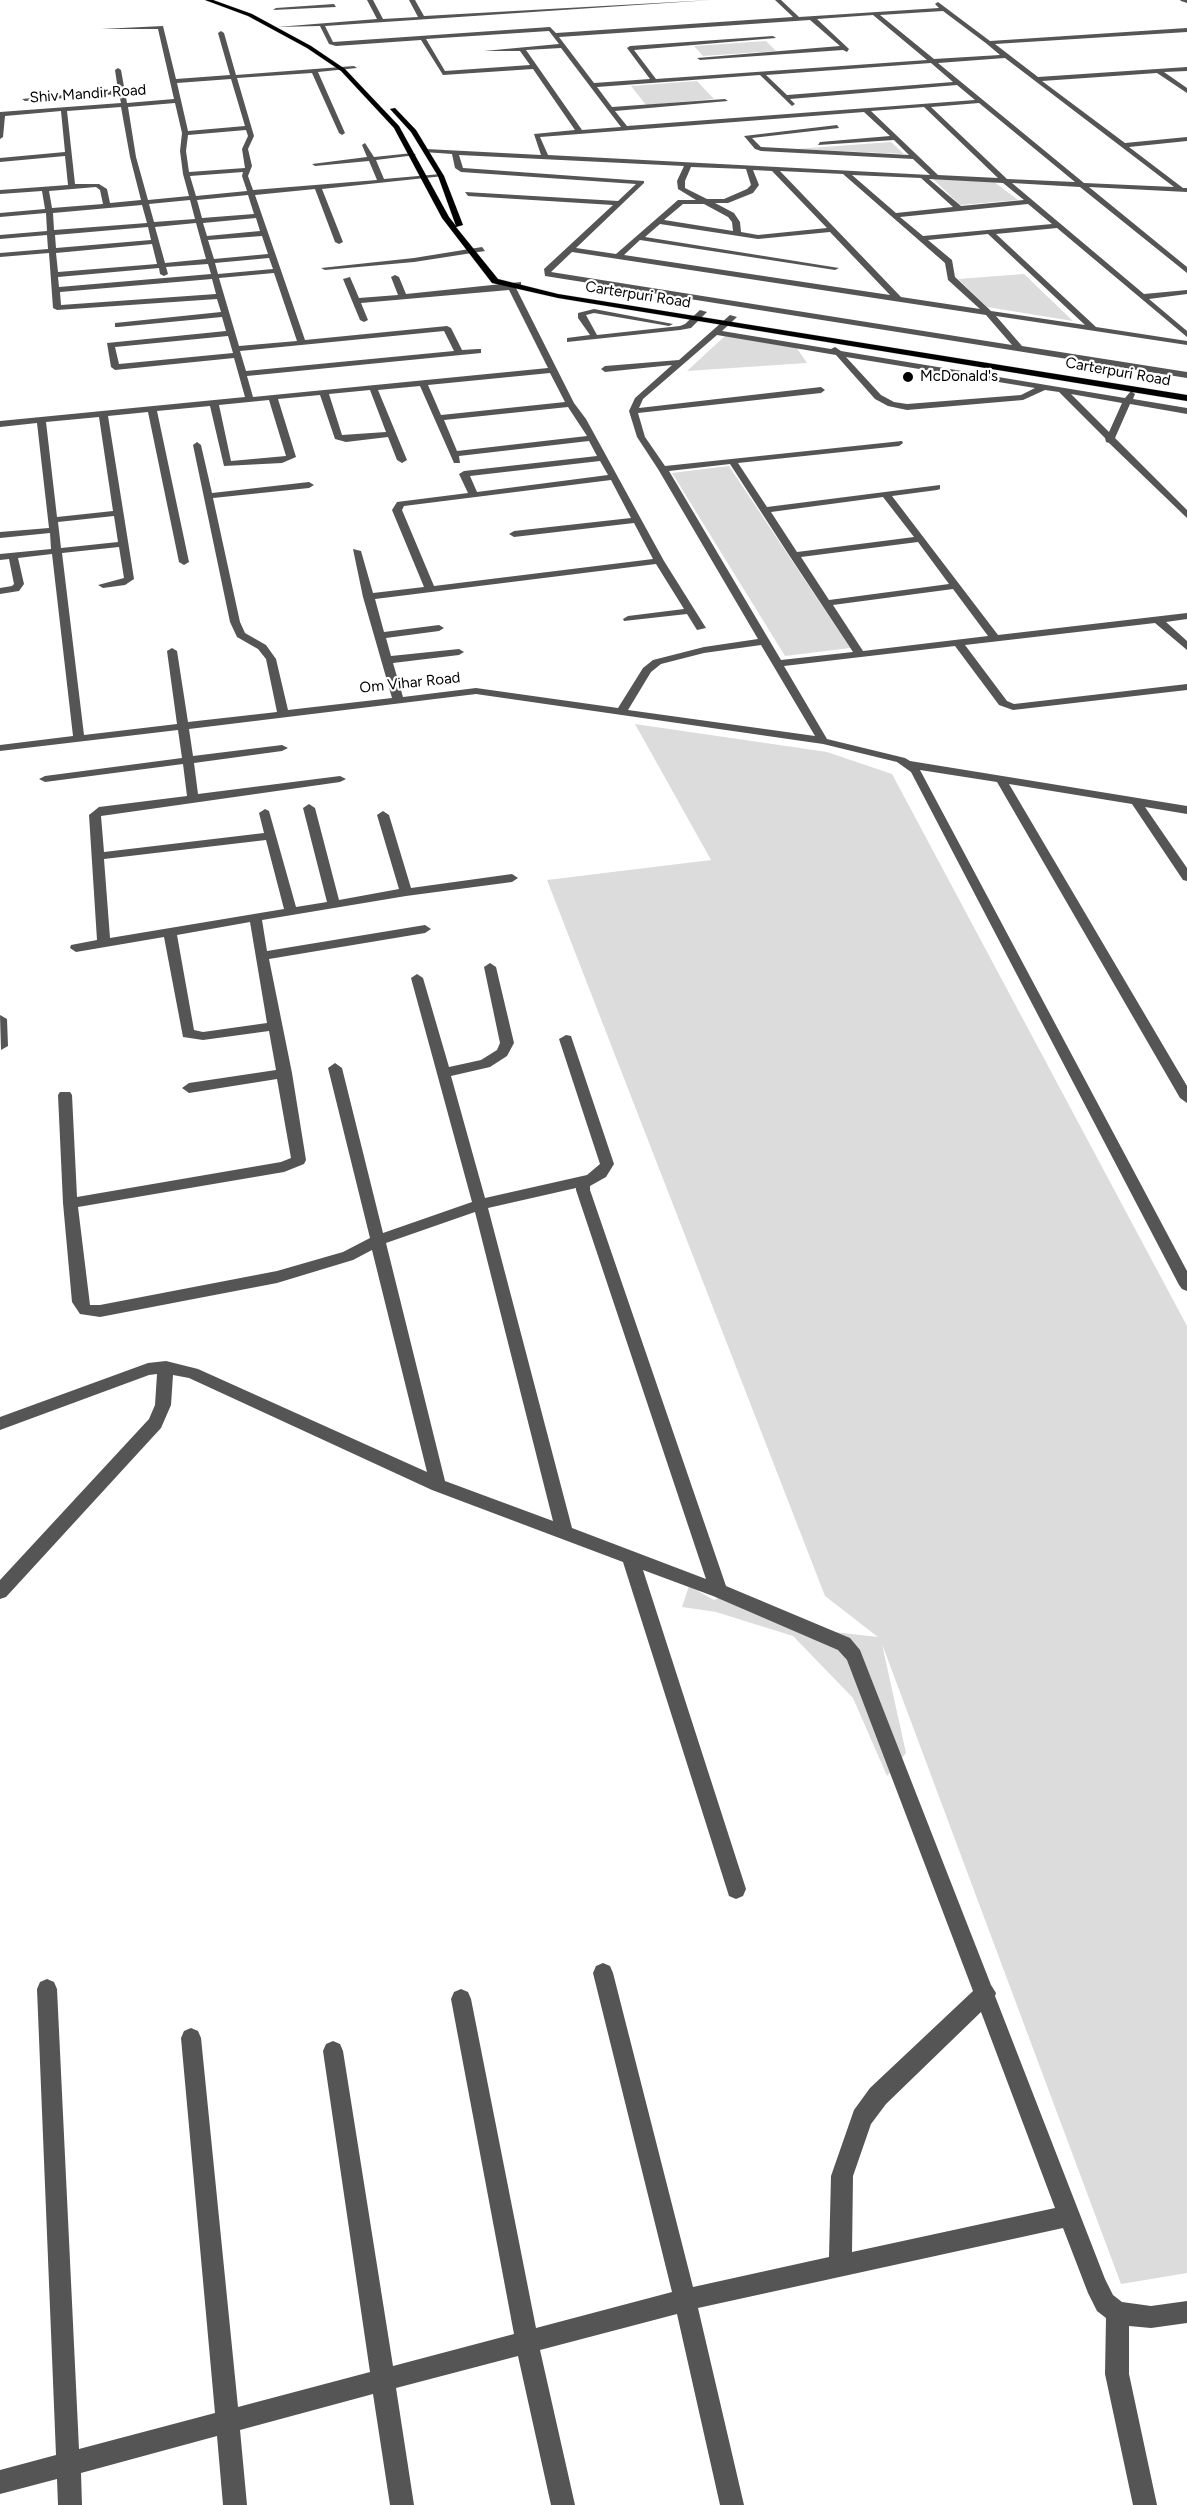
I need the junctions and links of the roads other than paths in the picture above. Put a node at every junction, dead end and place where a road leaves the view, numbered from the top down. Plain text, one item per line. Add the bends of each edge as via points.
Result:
1 (208, 0) edge
2 (220, 0) edge
3 (370, 0) edge
4 (411, 0) edge
5 (708, 0) edge
6 (778, 0) edge
7 (933, 0) edge
8 (638, 2) edge
9 (332, 3) edge
10 (473, 7) dead end
11 (944, 9) junction
12 (276, 10) dead end
13 (536, 11) junction
14 (875, 14) junction
15 (478, 15) junction
16 (422, 18) junction
17 (812, 18) junction
18 (798, 19) junction
19 (381, 21) junction
20 (758, 21) junction
21 (341, 23) junction
22 (322, 25) junction
23 (280, 27) junction
24 (104, 29) dead end
25 (1187, 30) edge
26 (552, 32) junction
27 (221, 33) dead end
28 (162, 35) junction
29 (476, 35) junction
30 (152, 36) dead end
31 (773, 38) junction
32 (423, 39) junction
33 (989, 43) junction
34 (688, 44) junction
35 (321, 45) junction
36 (563, 46) junction
37 (310, 48) junction
38 (844, 48) junction
39 (522, 49) junction
40 (488, 51) junction
41 (786, 52) junction
42 (851, 54) dead end
43 (1005, 56) junction
44 (700, 58) junction
45 (793, 58) dead end
46 (857, 60) dead end
47 (932, 61) junction
48 (706, 64) dead end
49 (799, 64) dead end
50 (864, 66) junction
51 (535, 67) junction
52 (354, 68) junction
53 (1187, 69) edge
54 (118, 70) dead end
55 (343, 70) junction
56 (500, 70) junction
57 (711, 70) dead end
58 (806, 70) junction
59 (314, 71) junction
60 (1158, 71) junction
61 (761, 73) junction
62 (717, 76) junction
63 (234, 77) junction
64 (703, 77) junction
65 (1038, 79) junction
66 (654, 80) junction
67 (174, 81) junction
68 (960, 83) junction
69 (592, 85) junction
70 (710, 85) dead end
71 (1187, 91) edge
72 (121, 92) junction
73 (717, 93) dead end
74 (382, 97) dead end
75 (785, 97) junction
76 (25, 99) dead end
77 (178, 101) junction
78 (725, 101) junction
79 (981, 101) junction
80 (124, 105) junction
81 (390, 105) dead end
82 (925, 105) junction
83 (730, 107) dead end
84 (64, 109) junction
85 (610, 109) junction
86 (866, 110) junction
87 (735, 113) dead end
88 (1, 114) edge
89 (802, 115) junction
90 (741, 119) junction
91 (837, 127) dead end
92 (249, 128) junction
93 (625, 128) junction
94 (580, 132) junction
95 (185, 133) junction
96 (342, 134) dead end
97 (0, 137) edge
98 (896, 138) junction
99 (1187, 139) edge
100 (365, 145) dead end
101 (1125, 145) junction
102 (757, 148) junction
103 (426, 151) junction
104 (455, 152) junction
105 (68, 154) junction
106 (413, 155) junction
107 (545, 157) junction
108 (916, 157) junction
109 (370, 159) junction
110 (0, 160) edge
111 (315, 164) dead end
112 (689, 164) junction
113 (749, 167) junction
114 (774, 169) junction
115 (248, 170) junction
116 (844, 172) junction
117 (186, 174) junction
118 (441, 176) junction
119 (922, 176) junction
120 (936, 177) junction
121 (426, 178) junction
122 (1004, 180) junction
123 (382, 182) junction
124 (1081, 184) junction
125 (72, 186) junction
126 (45, 188) junction
127 (318, 188) junction
128 (1185, 191) edge
129 (0, 192) edge
130 (252, 193) junction
131 (468, 194) dead end
132 (194, 198) junction
133 (709, 202) junction
134 (1030, 202) junction
135 (145, 203) junction
136 (618, 204) junction
137 (107, 206) junction
138 (958, 208) junction
139 (49, 211) junction
140 (0, 215) edge
141 (894, 215) junction
142 (259, 216) junction
143 (201, 221) junction
144 (657, 221) junction
145 (151, 225) junction
146 (1058, 226) junction
147 (833, 230) junction
148 (990, 232) junction
149 (50, 233) junction
150 (265, 233) junction
151 (737, 234) junction
152 (0, 237) edge
153 (206, 238) junction
154 (639, 238) junction
155 (922, 238) junction
156 (155, 242) junction
157 (339, 242) dead end
158 (482, 249) junction
159 (570, 249) junction
160 (51, 251) junction
161 (472, 252) junction
162 (0, 255) edge
163 (619, 255) junction
164 (272, 256) junction
165 (488, 256) dead end
166 (84, 258) dead end
167 (212, 261) junction
168 (162, 266) junction
169 (325, 267) dead end
170 (835, 268) dead end
171 (276, 270) junction
172 (1187, 271) edge
173 (93, 272) junction
174 (502, 273) dead end
175 (53, 275) junction
176 (216, 276) junction
177 (395, 277) dead end
178 (347, 279) dead end
179 (166, 280) junction
180 (515, 285) junction
181 (55, 290) junction
182 (1187, 292) edge
183 (221, 296) junction
184 (403, 297) junction
185 (1142, 297) junction
186 (356, 301) junction
187 (900, 301) junction
188 (226, 314) junction
189 (990, 314) junction
190 (700, 315) junction
191 (730, 319) junction
192 (364, 320) dead end
193 (118, 325) dead end
194 (685, 327) junction
195 (1093, 329) junction
196 (713, 332) junction
197 (232, 333) junction
198 (1187, 335) edge
199 (595, 338) junction
200 (828, 339) junction
201 (570, 340) dead end
202 (302, 343) junction
203 (1187, 343) edge
204 (1019, 348) junction
205 (478, 351) dead end
206 (238, 352) junction
207 (838, 352) junction
208 (459, 353) junction
209 (679, 362) junction
210 (605, 369) dead end
211 (553, 370) junction
212 (243, 374) junction
213 (1187, 375) edge
214 (1062, 376) junction
215 (423, 383) junction
216 (1045, 387) junction
217 (373, 388) junction
218 (1060, 389) junction
219 (1133, 389) junction
220 (821, 390) dead end
221 (1187, 390) edge
222 (324, 393) junction
223 (273, 398) junction
224 (1187, 398) edge
225 (250, 400) junction
226 (1128, 401) junction
227 (214, 404) junction
228 (570, 404) junction
229 (152, 410) junction
230 (633, 411) junction
231 (1187, 411) edge
232 (103, 414) junction
233 (438, 418) junction
234 (41, 420) junction
235 (0, 424) edge
236 (391, 434) junction
237 (592, 438) junction
238 (1109, 440) junction
239 (899, 443) dead end
240 (197, 445) dead end
241 (603, 458) junction
242 (402, 460) dead end
243 (732, 462) junction
244 (663, 469) junction
245 (614, 477) junction
246 (309, 485) dead end
247 (937, 487) dead end
248 (473, 494) junction
249 (886, 494) junction
250 (208, 496) junction
251 (765, 510) junction
252 (118, 513) junction
253 (1187, 515) edge
254 (637, 520) junction
255 (54, 525) junction
256 (514, 534) dead end
257 (0, 535) edge
258 (920, 539) junction
259 (123, 544) junction
260 (356, 551) dead end
261 (57, 552) junction
262 (794, 555) junction
263 (13, 556) junction
264 (0, 557) edge
265 (659, 561) junction
266 (184, 562) dead end
267 (103, 585) dead end
268 (955, 586) junction
269 (430, 589) junction
270 (0, 591) edge
271 (368, 597) junction
272 (826, 603) junction
273 (689, 611) junction
274 (1187, 616) edge
275 (628, 619) dead end
276 (1158, 620) junction
277 (439, 628) dead end
278 (701, 628) dead end
279 (380, 636) junction
280 (995, 638) junction
281 (764, 642) junction
282 (958, 643) junction
283 (1187, 647) edge
284 (172, 651) dead end
285 (459, 652) dead end
286 (860, 654) junction
287 (387, 660) junction
288 (777, 664) junction
289 (1187, 687) edge
290 (398, 699) junction
291 (621, 712) junction
292 (283, 713) junction
293 (183, 726) junction
294 (78, 739) junction
295 (823, 741) junction
296 (0, 748) edge
297 (282, 748) dead end
298 (187, 760) junction
299 (907, 764) junction
300 (1000, 778) junction
301 (45, 779) dead end
302 (340, 779) dead end
303 (193, 798) junction
304 (1136, 802) junction
305 (309, 808) dead end
306 (1187, 810) edge
307 (265, 813) dead end
308 (383, 815) dead end
309 (271, 836) junction
310 (99, 856) junction
311 (1187, 877) edge
312 (512, 878) dead end
313 (406, 892) junction
314 (334, 904) junction
315 (291, 912) junction
316 (255, 918) junction
317 (425, 929) dead end
318 (170, 933) junction
319 (104, 944) junction
320 (76, 948) dead end
321 (262, 956) junction
322 (490, 967) dead end
323 (417, 978) dead end
324 (0, 1019) edge
325 (276, 1026) junction
326 (566, 1039) dead end
327 (1, 1046) edge
328 (334, 1068) dead end
329 (285, 1073) junction
330 (443, 1073) junction
331 (189, 1088) dead end
332 (64, 1095) dead end
333 (1187, 1098) edge
334 (587, 1180) junction
335 (70, 1203) junction
336 (480, 1205) junction
337 (379, 1240) junction
338 (1187, 1285) edge
339 (166, 1367) junction
340 (0, 1424) edge
341 (438, 1485) junction
342 (565, 1534) junction
343 (631, 1559) junction
344 (1, 1591) edge
345 (718, 1591) junction
346 (736, 1889) dead end
347 (603, 1973) dead end
348 (47, 1989) dead end
349 (986, 1993) junction
350 (461, 1999) dead end
351 (191, 2038) dead end
352 (333, 2051) dead end
353 (1068, 2216) junction
354 (840, 2265) junction
355 (685, 2300) junction
356 (1187, 2312) edge
357 (1118, 2313) junction
358 (527, 2342) junction
359 (384, 2380) junction
360 (229, 2421) junction
361 (68, 2464) junction
362 (0, 2482) edge
363 (70, 2505) edge
364 (235, 2505) edge
365 (402, 2505) edge
366 (563, 2505) edge
367 (732, 2505) edge
368 (1145, 2505) edge

1 - 37 main road, Carterpuri Road via 250,15
2 - 23 main road
3 - 19 street
4 - 16 street
5 - 8 street
6 - 18 street
7 - 11 street
8 - 13 street
9 - 12 street
9 - 21 street
10 - 15 street
11 - 14 street
11 - 33 street
13 - 15 street
13 - 26 street
14 - 17 street
14 - 47 street
15 - 16 street
16 - 19 street
17 - 18 street
17 - 38 street
18 - 20 street
19 - 21 street
20 - 26 street
20 - 31 street
21 - 22 street
22 - 23 street
22 - 32 street via 333,44
23 - 35 main road
24 - 28 street via 158,26
25 - 33 street
26 - 29 street
26 - 36 street
27 - 63 street
28 - 30 street
28 - 67 street
29 - 32 street
29 - 40 street
31 - 34 street
31 - 41 street
32 - 56 street via 443,73
33 - 43 street
34 - 44 street
34 - 66 street via 630,48
35 - 37 main road
35 - 52 main road
36 - 39 street
36 - 69 street
37 - 55 main road, Carterpuri Road
38 - 41 street
38 - 42 street
39 - 40 street
39 - 51 street
40 - 56 street
41 - 44 street
41 - 45 street
43 - 47 street
43 - 65 street
44 - 48 street
46 - 50 street
47 - 50 street
47 - 68 street
49 - 58 street
50 - 58 street
51 - 56 street
51 - 94 street
52 - 55 street
52 - 74 main road
53 - 60 street
54 - 72 street
55 - 59 street
55 - 106 main road, Carterpuri Road via 397,127
57 - 62 street
58 - 61 street
59 - 63 street
59 - 96 street
60 - 65 street
60 - 71 street
61 - 62 street
61 - 75 street
62 - 64 street
63 - 67 street
63 - 92 street
64 - 66 street
64 - 70 street
65 - 101 street
66 - 69 street
67 - 77 street
68 - 75 street
68 - 79 street
69 - 85 street
72 - 76 street
72 - 80 street
73 - 78 street
75 - 89 street
77 - 80 street, Shiv Mandir Road
77 - 95 street
78 - 83 street
78 - 85 street
79 - 82 street
79 - 124 street
80 - 84 street, Shiv Mandir Road
80 - 135 street
81 - 103 main road
82 - 86 street
82 - 122 street
84 - 88 street, Shiv Mandir Road
84 - 105 street
85 - 93 street
86 - 89 street
86 - 98 street
87 - 90 street
88 - 97 street
89 - 90 street
90 - 93 street
91 - 102 street via 748,135
92 - 95 street
92 - 115 street via 251,140 245,148
93 - 94 street
94 - 107 street via 536,135
95 - 117 street
98 - 102 street
98 - 108 street
99 - 101 street
100 - 109 street
101 - 128 street
102 - 108 street
103 - 104 street
103 - 118 main road
104 - 107 street
104 - 136 street via 461,170 642,182
105 - 110 street
105 - 125 street
106 - 109 street
106 - 121 main road, Carterpuri Road
107 - 112 street
108 - 120 street
109 - 111 street
109 - 123 street
112 - 113 street
112 - 133 street via 681,181 682,189
113 - 114 street
113 - 133 street via 755,184 752,189 731,199
114 - 116 street
114 - 147 street
115 - 117 street
115 - 130 street via 245,176
116 - 119 street
116 - 141 street
117 - 132 street
118 - 121 street
118 - 158 main road via 459,225
119 - 120 street
119 - 138 street
120 - 122 street
121 - 123 street
121 - 161 main road, Carterpuri Road via 446,218
122 - 124 street
122 - 134 street
123 - 127 street
124 - 128 street
124 - 172 street
125 - 126 street
125 - 137 street via 102,187
126 - 129 street
126 - 139 street
127 - 130 street
127 - 157 street
130 - 132 street
130 - 142 street
131 - 136 street
132 - 135 street
132 - 143 street
133 - 144 street via 681,202
133 - 151 street via 734,218
134 - 138 street
134 - 146 street
135 - 137 street
135 - 145 street
136 - 159 street
137 - 139 street
138 - 141 street
139 - 140 street
139 - 149 street
141 - 155 street
142 - 143 street
142 - 150 street
143 - 145 street
143 - 153 street
144 - 151 street
144 - 154 street
145 - 149 street
145 - 156 street
146 - 148 street
146 - 185 street
147 - 151 street via 766,237
147 - 187 street
148 - 155 street
148 - 195 street
149 - 152 street
149 - 160 street
150 - 153 street
150 - 164 street
153 - 167 street
154 - 163 street
154 - 170 street
155 - 189 street via 949,262 951,278
156 - 160 street
156 - 168 street
158 - 161 street
158 - 165 main road
159 - 163 street
159 - 204 street via 548,274
160 - 162 street
160 - 175 street
161 - 169 street
161 - 180 main road, Carterpuri Road via 495,281
163 - 187 street
164 - 167 street
164 - 171 street
166 - 173 street
167 - 168 street
167 - 176 street
168 - 173 street
168 - 179 street
171 - 176 street
171 - 202 street
173 - 175 street
174 - 180 main road, Carterpuri Road
175 - 181 street
176 - 179 street
176 - 183 street
177 - 184 street
178 - 186 street
179 - 181 street
180 - 184 street
180 - 190 main road, Carterpuri Road via 558,296
180 - 211 street
181 - 183 street via 57,309 61,310
182 - 185 street
183 - 188 street
184 - 186 street
185 - 198 street
186 - 192 street
187 - 189 street
188 - 193 street
188 - 197 street
189 - 195 street
189 - 204 street
190 - 191 main road, Carterpuri Road
190 - 194 street
191 - 196 street
191 - 200 main road, Carterpuri Road
191 - 221 main road, Carterpuri Road
194 - 199 street
194 - 199 street via 594,311 582,313
195 - 203 street
196 - 207 street
196 - 209 street
197 - 206 street
197 - 206 street via 110,345 115,367
199 - 201 street
200 - 207 street
200 - 214 main road, Carterpuri Road
202 - 206 street
202 - 208 street via 447,328
204 - 213 street
205 - 208 street
206 - 212 street
207 - 216 street
207 - 216 street via 878,397 907,407 1023,398
208 - 212 street
209 - 210 street
209 - 230 street via 639,398
211 - 215 street
211 - 228 street
212 - 225 street
214 - 218 street
214 - 219 main road, Carterpuri Road
215 - 217 street
215 - 233 street
216 - 218 street
217 - 222 street
217 - 236 street
218 - 226 street
218 - 238 street
219 - 224 main road, Carterpuri Road
219 - 226 street
220 - 230 street
222 - 223 street
222 - 236 street via 338,437
223 - 225 street
223 - 227 street via 289,459 227,464
225 - 227 street
226 - 231 street
226 - 238 street
227 - 229 street
228 - 233 street
228 - 237 street
229 - 232 street
229 - 266 street
230 - 244 street via 641,437
232 - 234 street
232 - 252 street
233 - 237 street via 456,458
234 - 235 street
234 - 255 street
236 - 242 street
237 - 241 street
238 - 253 street
239 - 243 street
240 - 250 street
241 - 245 street
241 - 248 street via 464,474
243 - 244 street
243 - 251 street
244 - 281 street
245 - 248 street
245 - 254 street
246 - 250 street
247 - 249 street
248 - 269 street via 410,501 397,507
249 - 251 street
249 - 258 street
250 - 292 street via 238,630 244,638 262,647 271,659
251 - 262 street
252 - 255 street
252 - 259 street
254 - 256 street
254 - 265 street
255 - 257 street
255 - 261 street
258 - 262 street
258 - 268 street
259 - 261 street
259 - 267 street via 129,580
260 - 271 street
261 - 263 street
261 - 294 street
262 - 272 street
263 - 264 street
263 - 270 street via 19,584 15,589
265 - 269 street
265 - 273 street
268 - 272 street
268 - 280 street
269 - 271 street
271 - 279 street
272 - 286 street
273 - 275 street
273 - 278 street
274 - 276 street
276 - 280 street
276 - 283 street
277 - 279 street
279 - 287 street
280 - 282 street
281 - 288 street
281 - 291 street via 704,650 657,662 647,670
282 - 286 street
282 - 289 street via 1003,703 1013,707
284 - 293 street
285 - 287 street
286 - 288 street
287 - 290 street
288 - 295 street
290 - 291 street, Om Vihar Road via 476,691
290 - 292 street, Om Vihar Road
291 - 295 street, Om Vihar Road
292 - 293 street, Om Vihar Road
293 - 294 street, Om Vihar Road
293 - 298 street
294 - 296 street, Om Vihar Road
295 - 299 street, Om Vihar Road via 890,756
297 - 298 street
298 - 301 street
298 - 303 street
299 - 300 street, Om Vihar Road
299 - 338 street via 922,780
300 - 304 street, Om Vihar Road
300 - 333 street
302 - 303 street
303 - 310 street via 99,811 95,815
304 - 306 street, Om Vihar Road
304 - 311 street
305 - 314 street
307 - 309 street
308 - 313 street
309 - 310 street
309 - 315 street
310 - 319 street
312 - 313 street
313 - 314 street
314 - 315 street
315 - 316 street
316 - 318 street
316 - 321 street
317 - 321 street
318 - 319 street
318 - 325 street via 188,1034 203,1036
319 - 320 street
321 - 325 street
322 - 330 street via 507,1043 502,1053 485,1064
323 - 330 street
324 - 327 street
325 - 329 street
326 - 334 street via 606,1157 607,1164 601,1173
328 - 337 street
329 - 331 street
329 - 335 street via 300,1154 293,1164
330 - 336 street
332 - 335 street
334 - 336 street
334 - 345 street via 583,1190
335 - 337 street via 80,1302 86,1310 100,1311 277,1277 348,1256
336 - 337 street
336 - 342 street
337 - 341 street
339 - 340 street via 117,1379
339 - 341 street via 192,1373
339 - 344 street via 163,1405 155,1423
341 - 342 street
342 - 343 street
343 - 345 street
343 - 346 street
345 - 349 street via 831,1636 854,1656
347 - 355 street
348 - 361 street
349 - 353 street
349 - 354 street via 878,2096 862,2118 842,2176
350 - 358 street
351 - 360 street
352 - 359 street
353 - 354 street
353 - 357 street via 1105,2303
354 - 355 street
355 - 358 street
355 - 367 street
356 - 357 street via 1151,2317
357 - 368 street via 1117,2374
358 - 359 street
358 - 366 street
359 - 360 street
359 - 365 street
360 - 361 street
360 - 364 street
361 - 362 street
361 - 363 street

